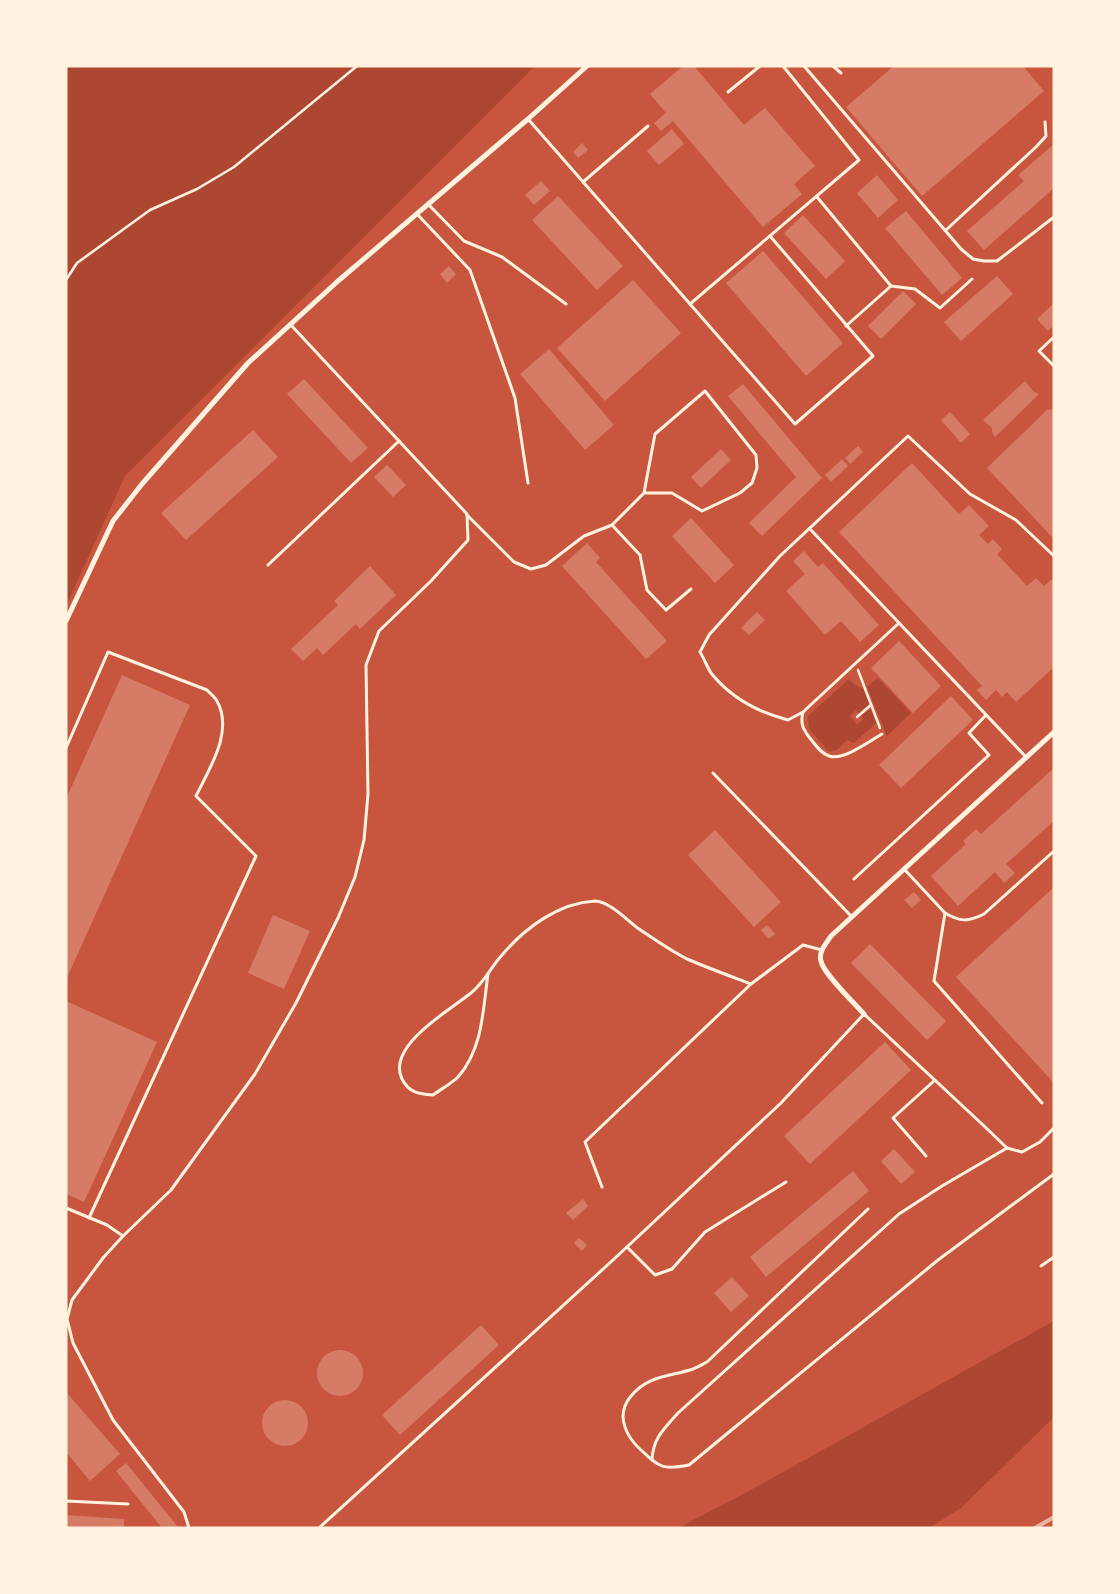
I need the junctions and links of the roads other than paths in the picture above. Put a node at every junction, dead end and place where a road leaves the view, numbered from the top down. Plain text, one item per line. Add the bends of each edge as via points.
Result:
1 (587, 66) edge
2 (760, 66) edge
3 (783, 66) edge
4 (804, 66) edge
5 (834, 66) edge
6 (841, 74) dead end
7 (728, 92) dead end
8 (528, 120) junction
9 (1045, 122) dead end
10 (648, 126) dead end
11 (583, 182) junction
12 (817, 196) junction
13 (428, 204) junction
14 (417, 214) junction
15 (1054, 217) edge
16 (946, 230) junction
17 (770, 236) junction
18 (972, 279) dead end
19 (891, 286) junction
20 (566, 304) dead end
21 (690, 304) junction
22 (290, 324) junction
23 (846, 326) junction
24 (1054, 337) edge
25 (1054, 366) edge
26 (399, 441) junction
27 (528, 483) dead end
28 (644, 493) junction
29 (467, 514) junction
30 (612, 525) junction
31 (810, 529) junction
32 (1054, 556) edge
33 (268, 565) dead end
34 (691, 589) dead end
35 (66, 621) edge
36 (899, 623) junction
37 (803, 712) junction
38 (986, 715) junction
39 (1054, 732) edge
40 (882, 734) road end
41 (66, 748) edge
42 (1026, 758) junction
43 (713, 773) dead end
44 (1054, 851) edge
45 (905, 870) junction
46 (854, 879) dead end
47 (945, 913) junction
48 (852, 917) junction
49 (822, 950) junction
50 (488, 974) junction
51 (751, 984) junction
52 (864, 1014) junction
53 (935, 1080) junction
54 (1042, 1103) dead end
55 (1054, 1128) edge
56 (1007, 1148) junction
57 (926, 1156) dead end
58 (1054, 1174) edge
59 (786, 1182) dead end
60 (602, 1187) dead end
61 (66, 1208) edge
62 (868, 1209) dead end
63 (89, 1218) junction
64 (123, 1236) junction
65 (627, 1247) junction
66 (1054, 1257) edge
67 (1041, 1266) dead end
68 (67, 1320) edge
69 (652, 1460) junction
70 (66, 1501) edge
71 (128, 1504) dead end
72 (189, 1528) edge
73 (319, 1528) edge

1 - 8 street
2 - 7 lane
3 - 12 lane via 859,160
4 - 16 lane
5 - 6 lane
8 - 11 lane
8 - 13 street
9 - 16 lane via 1046,136 1036,147
10 - 11 lane
11 - 21 lane
12 - 17 lane
12 - 19 lane
13 - 14 street
13 - 20 lane via 464,241 502,257
14 - 22 street
14 - 27 lane via 470,270 515,398
15 - 16 lane via 997,261 973,259
17 - 21 lane
17 - 23 lane
18 - 19 lane via 940,308 915,289
19 - 23 lane
21 - 23 lane via 795,424 872,356
22 - 26 lane
22 - 35 street via 248,363 112,521
24 - 25 lane via 1039,350
26 - 29 lane
26 - 33 lane
28 - 28 lane via 672,493 702,511 740,493 752,483 757,468 756,454 705,391 655,434
28 - 30 lane
29 - 30 lane via 514,562 531,569 546,565 584,536
29 - 64 lane via 468,540 379,631 366,665 368,794 364,840 355,877 338,918 296,1003 255,1074 171,1190
30 - 34 lane via 640,555 647,590 666,610
31 - 32 lane via 908,436 970,494 1016,520
31 - 36 lane
31 - 37 lane via 780,556 709,635 700,652 711,672 741,702 788,720
36 - 37 lane
36 - 38 lane
37 - 40 lane via 800,721 804,730 819,750 829,756 849,753
38 - 42 lane
38 - 46 lane via 968,733 989,755
39 - 42 street
41 - 63 lane via 108,652 207,690 217,700 223,718 222,738 196,796 256,856
42 - 45 street
43 - 48 lane
44 - 47 lane via 984,914 963,920
45 - 47 lane
45 - 48 street
47 - 54 lane via 934,982
48 - 49 street via 831,936
49 - 51 lane via 803,945
49 - 52 street via 821,961 826,972
50 - 50 lane via 480,1036 469,1061 457,1077 433,1095 418,1094 406,1087 400,1074 401,1059 416,1036 472,992
50 - 51 lane via 502,955 533,925 562,908 596,901 608,904 641,930 686,958
51 - 60 lane via 584,1142
52 - 53 lane
52 - 65 lane via 781,1103
53 - 56 lane
53 - 57 lane via 893,1118
55 - 56 lane via 1040,1142 1022,1152
56 - 69 lane via 899,1214 678,1413 660,1434 653,1448
58 - 69 lane via 938,1260 689,1465 670,1468
59 - 65 lane via 705,1232 672,1269 655,1275
61 - 63 lane
62 - 69 lane via 707,1362 639,1386 628,1399 623,1425 628,1435
63 - 64 lane
64 - 68 lane via 72,1300
65 - 73 lane
66 - 67 lane
68 - 72 lane via 73,1343 113,1420 184,1512
70 - 71 lane

